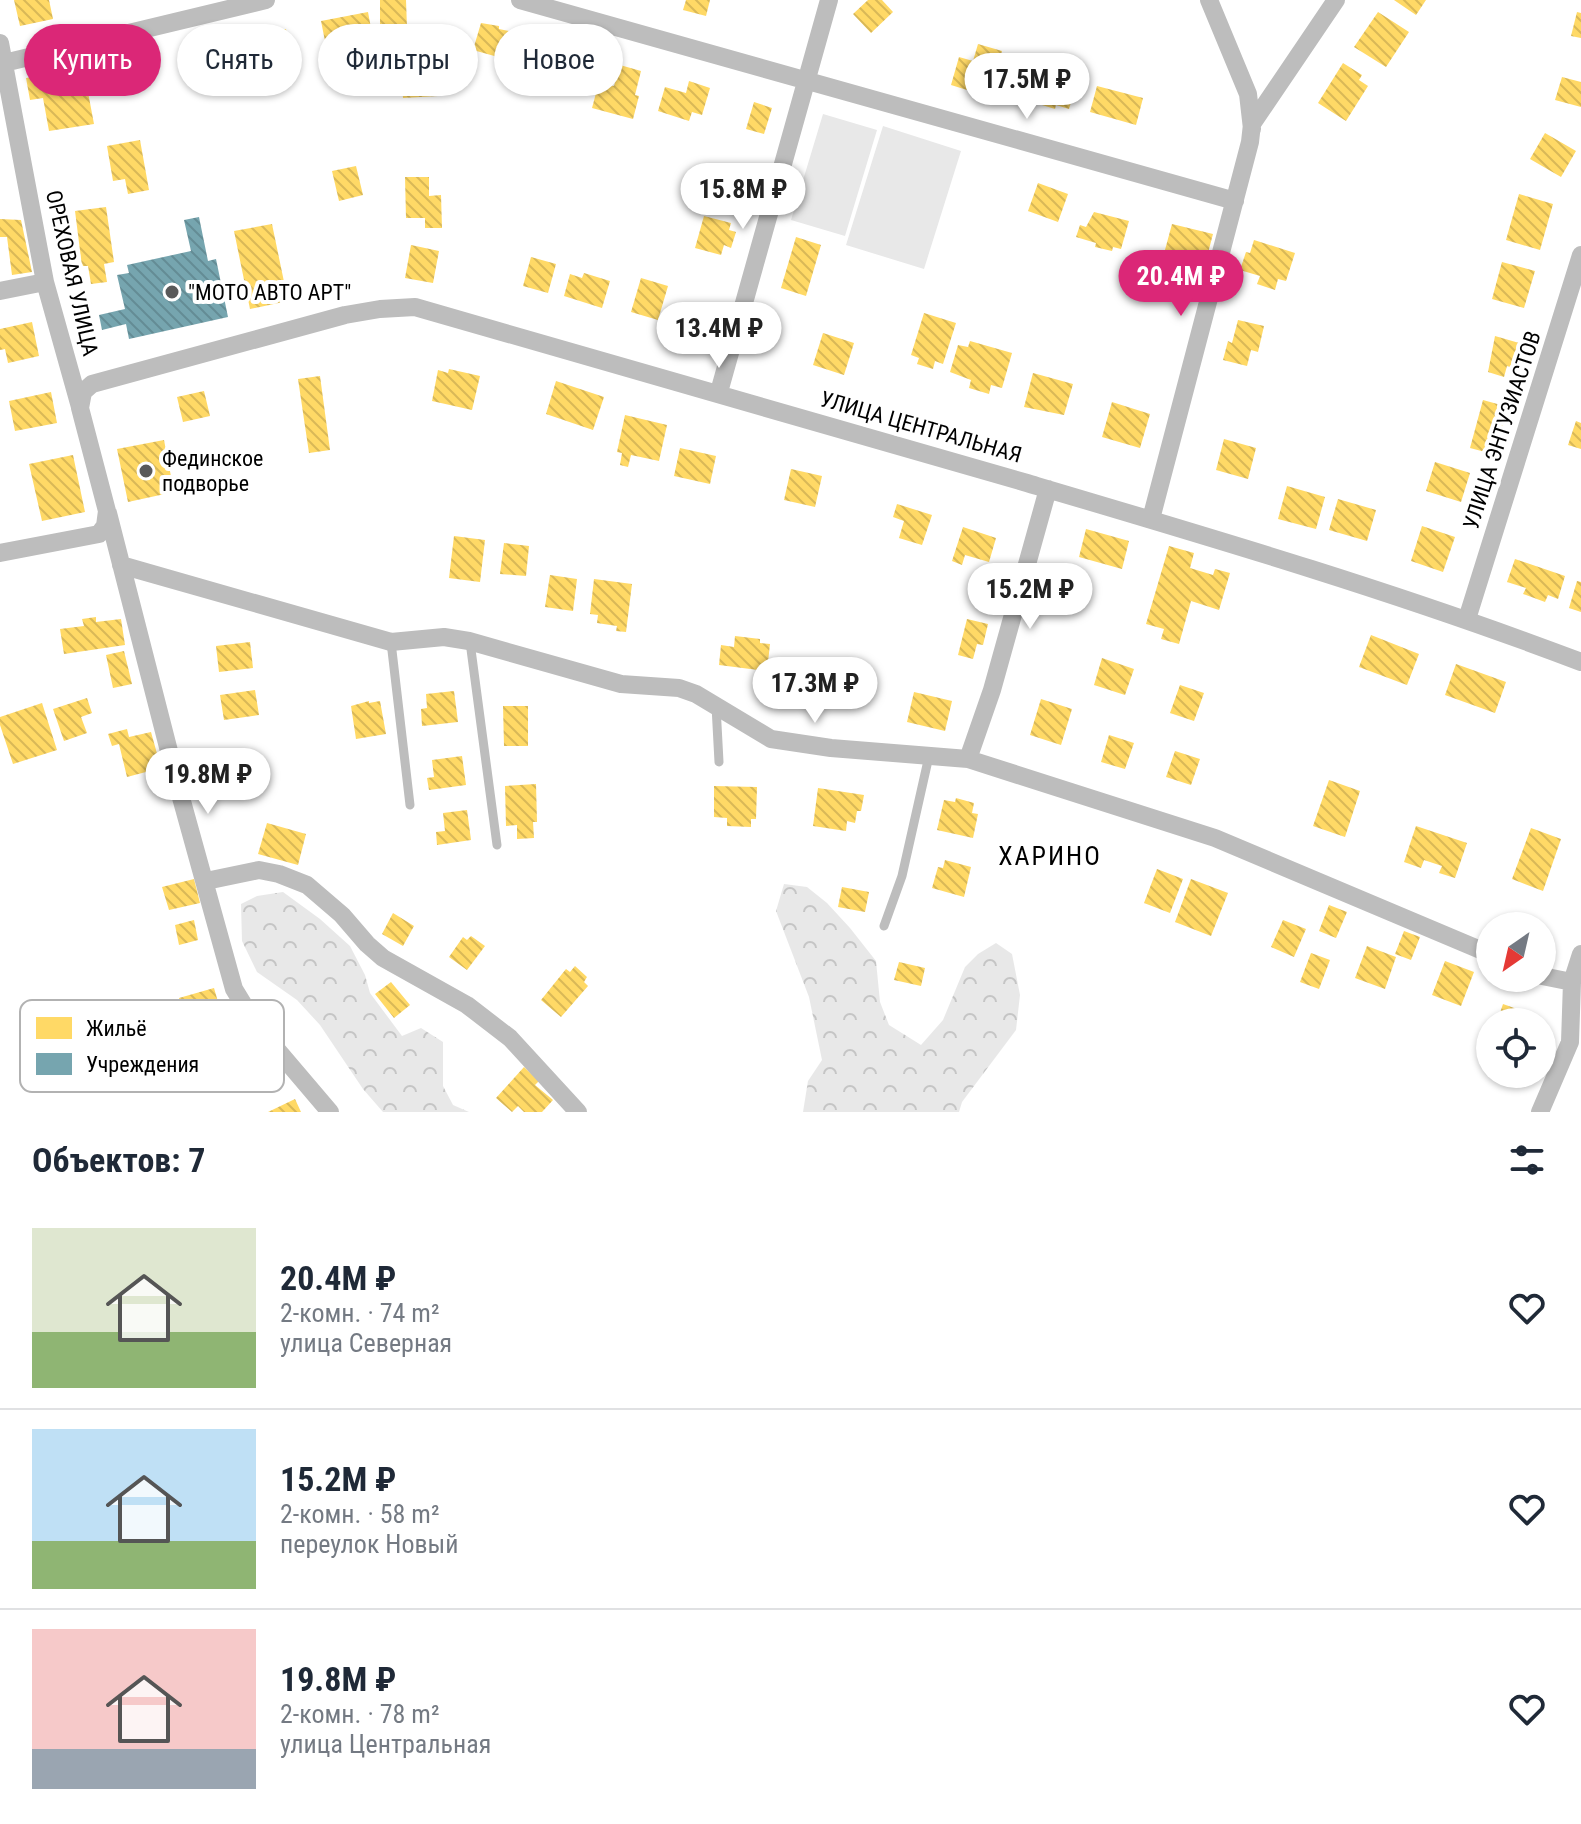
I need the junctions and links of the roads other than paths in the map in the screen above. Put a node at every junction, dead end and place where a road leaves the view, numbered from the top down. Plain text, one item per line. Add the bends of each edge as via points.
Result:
1 (266, 0) edge
2 (520, 0) edge
3 (829, 0) edge
4 (1209, 0) edge
5 (1336, 0) edge
6 (0, 43) edge
7 (4, 63) junction
8 (808, 82) junction
9 (1252, 124) junction
10 (1236, 198) junction
11 (1581, 255) edge
12 (45, 282) junction
13 (0, 291) edge
14 (719, 392) junction
15 (80, 408) junction
16 (1048, 489) junction
17 (107, 511) junction
18 (1151, 519) junction
19 (0, 553) edge
20 (121, 565) junction
21 (1467, 619) junction
22 (469, 641) junction
23 (391, 642) junction
24 (1581, 662) edge
25 (716, 706) junction
26 (929, 756) junction
27 (968, 759) junction
28 (719, 762) dead end
29 (410, 805) dead end
30 (497, 845) dead end
31 (206, 881) junction
32 (884, 926) dead end
33 (1476, 948) edge
34 (1581, 954) edge
35 (1556, 979) edge
36 (1572, 982) junction
37 (239, 1000) edge
38 (284, 1058) edge
39 (330, 1112) edge
40 (578, 1112) edge
41 (1540, 1112) edge

1 - 7 street
2 - 8 street
3 - 8 street
4 - 9 street via 1248,94
5 - 9 street
6 - 7 street, ОРЕХОВАЯ УЛИЦА
7 - 12 street, ОРЕХОВАЯ УЛИЦА
8 - 10 street
8 - 14 street
9 - 10 street
10 - 18 street
11 - 21 street, УЛИЦА ЭНТУЗИАСТОВ
12 - 13 street
12 - 15 street, ОРЕХОВАЯ УЛИЦА
14 - 15 street, УЛИЦА ЦЕНТРАЛЬНАЯ via 415,307 345,315 103,379 83,392
14 - 16 street, УЛИЦА ЦЕНТРАЛЬНАЯ
15 - 17 street, ОРЕХОВАЯ УЛИЦА
16 - 18 street, УЛИЦА ЦЕНТРАЛЬНАЯ
16 - 27 street
17 - 19 street via 99,534
17 - 20 street
18 - 21 street, УЛИЦА ЦЕНТРАЛЬНАЯ
20 - 23 street
20 - 31 street
21 - 24 street, УЛИЦА ЦЕНТРАЛЬНАЯ
22 - 23 street via 444,637
22 - 25 street via 621,684 679,688
22 - 30 lane
23 - 29 lane
25 - 26 street via 771,739
25 - 28 lane
26 - 27 street
26 - 32 lane via 902,876
27 - 33 street via 1215,838
31 - 37 street
31 - 40 street via 259,870 314,890 383,958 467,1005 510,1038
34 - 36 street
35 - 36 street
36 - 41 street via 1570,1042
38 - 39 street

